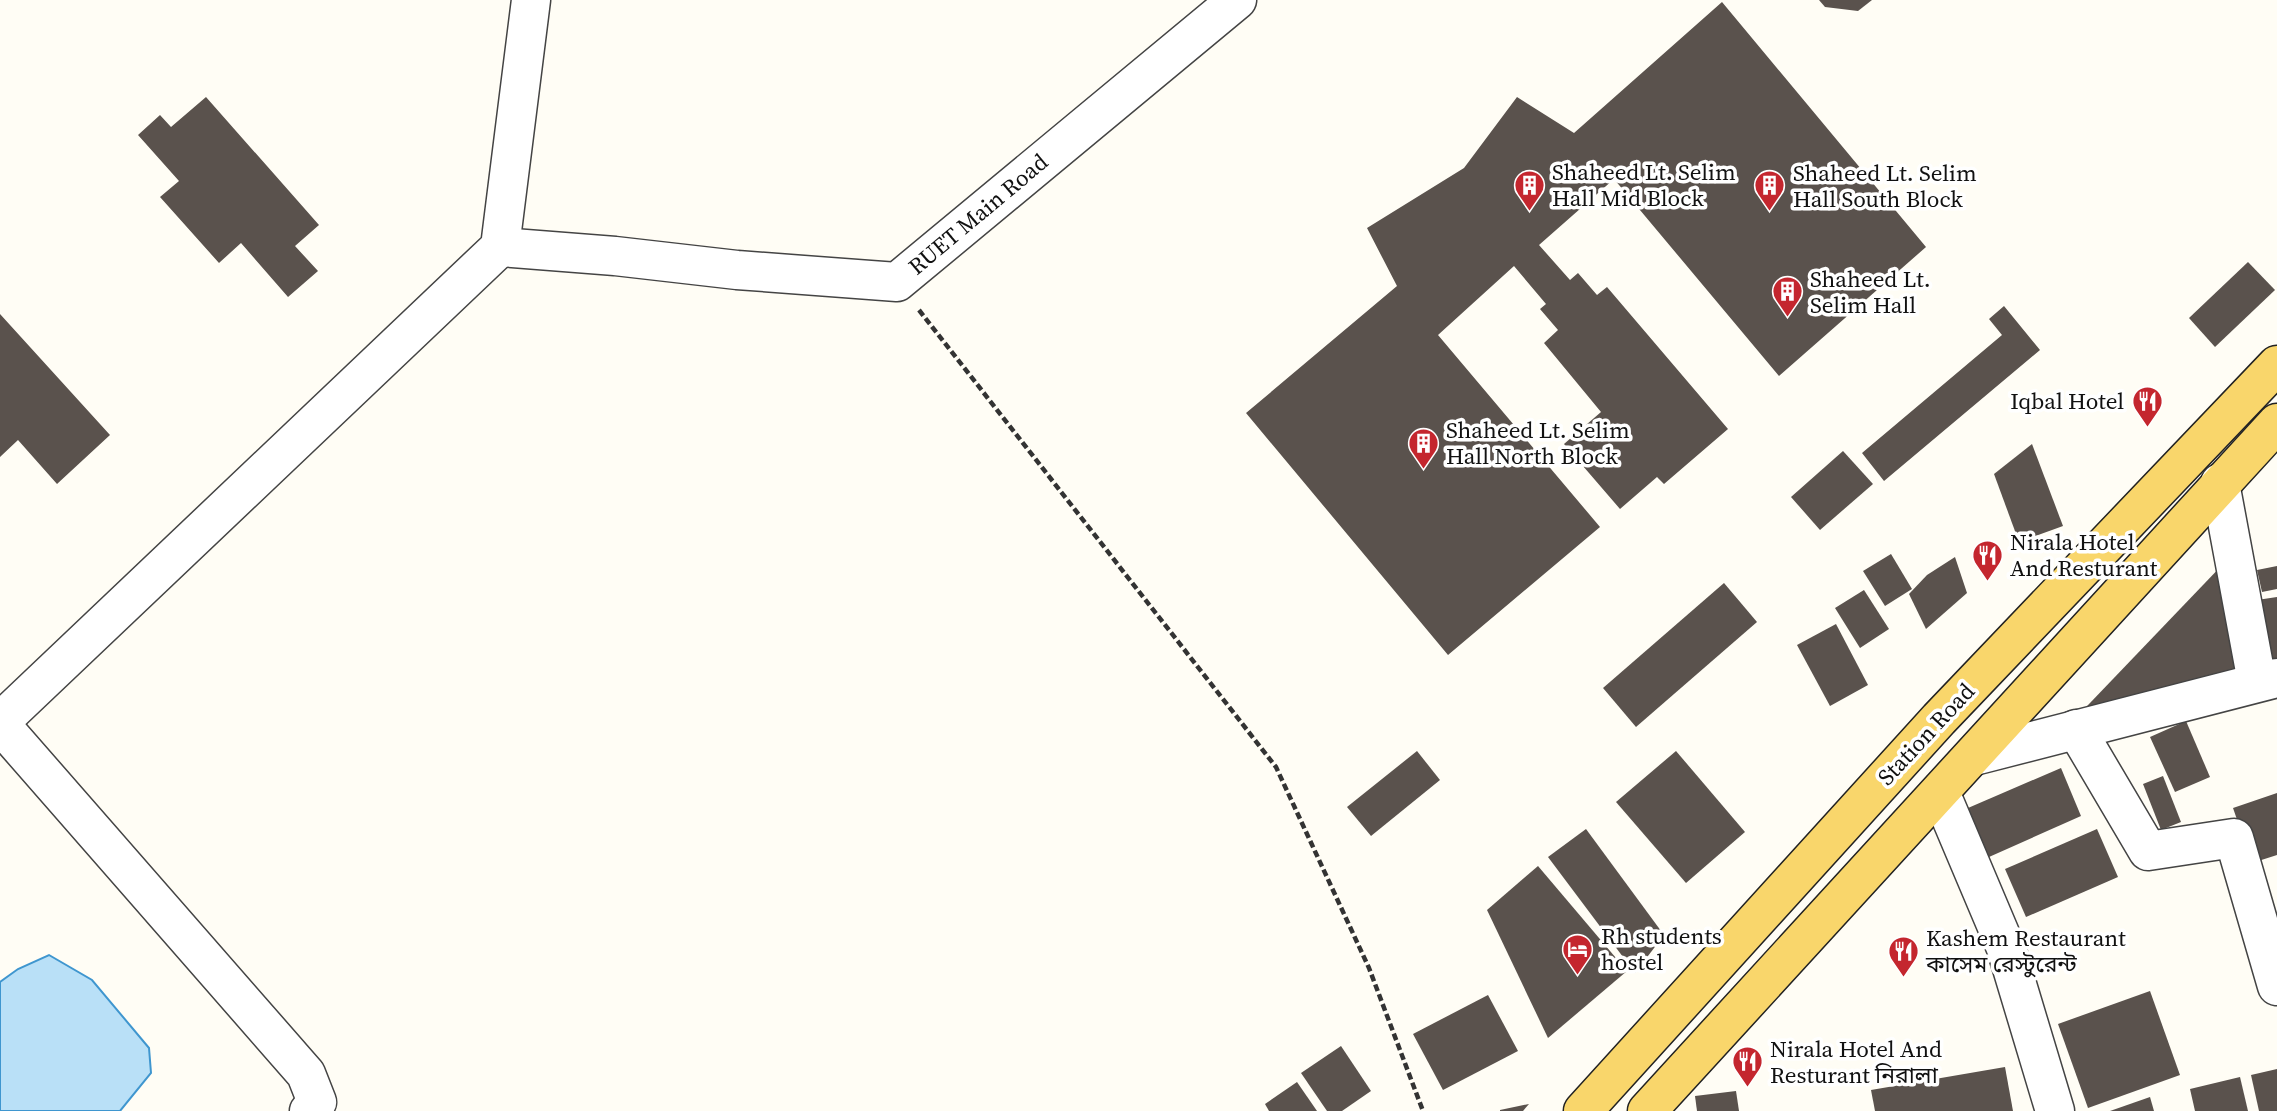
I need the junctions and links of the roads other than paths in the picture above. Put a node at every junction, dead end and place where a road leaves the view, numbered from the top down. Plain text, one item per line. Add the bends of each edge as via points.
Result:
1 (531, 0) edge
2 (1237, 0) edge
3 (500, 247) junction
4 (2277, 365) edge
5 (2277, 423) edge
6 (2220, 483) junction
7 (2267, 680) edge
8 (0, 723) edge
9 (2076, 729) junction
10 (1974, 756) junction
11 (1940, 792) junction
12 (2277, 986) edge
13 (309, 1111) edge
14 (1583, 1111) edge
15 (1647, 1111) edge
16 (2055, 1111) edge

1 - 3 street
2 - 3 street, RUET Main Road via 897,282
3 - 8 street
4 - 14 main road, Station Road via 1939,719
5 - 6 main road
6 - 7 street
6 - 10 main road
7 - 9 street
8 - 13 street via 306,1074 317,1102
9 - 10 street
9 - 12 street via 2148,850 2234,838
10 - 11 main road
11 - 15 main road
11 - 16 street via 2006,948

